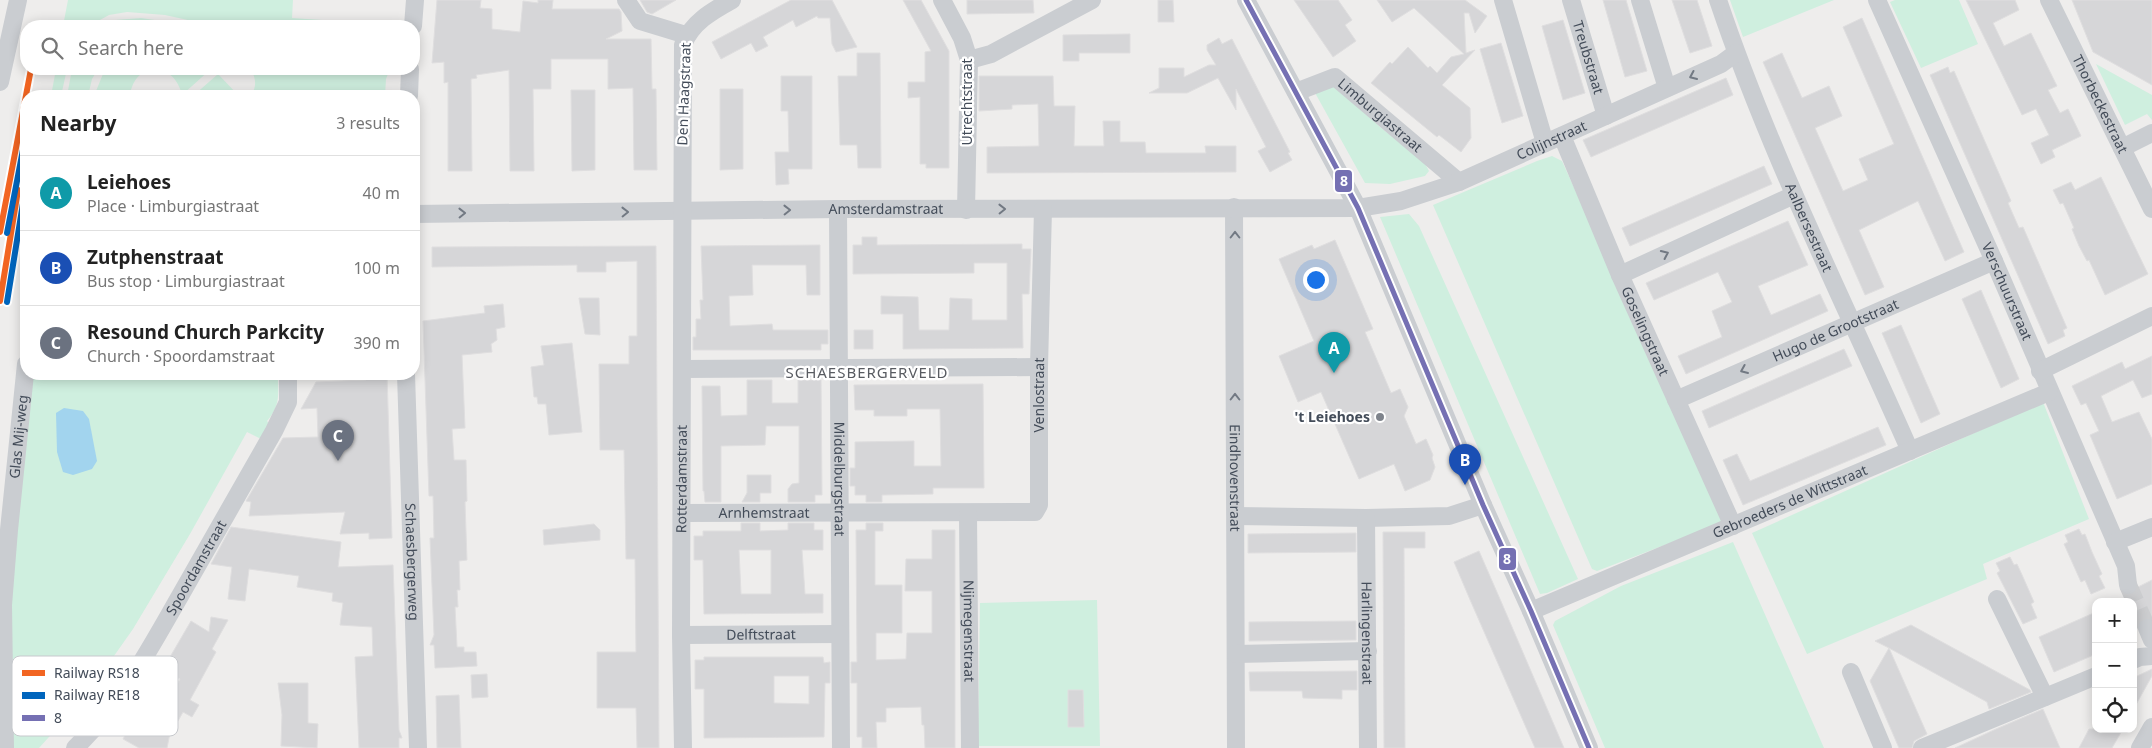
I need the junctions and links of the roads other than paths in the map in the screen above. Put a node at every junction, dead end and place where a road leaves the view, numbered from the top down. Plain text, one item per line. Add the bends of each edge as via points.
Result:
1 (18, 0) edge
2 (416, 0) edge
3 (626, 0) edge
4 (942, 0) edge
5 (1092, 0) edge
6 (1246, 0) edge
7 (1503, 0) edge
8 (1571, 0) edge
9 (1640, 0) edge
10 (1718, 0) edge
11 (1877, 0) edge
12 (2049, 0) edge
13 (725, 2) edge
14 (414, 20) edge
15 (686, 34) junction
16 (1736, 53) junction
17 (969, 60) junction
18 (410, 75) edge
19 (0, 82) edge
20 (1667, 88) junction
21 (409, 90) edge
22 (1296, 92) junction
23 (1606, 116) junction
24 (2152, 133) edge
25 (1562, 136) junction
26 (1545, 143) junction
27 (2122, 148) junction
28 (1459, 182) junction
29 (1794, 195) junction
30 (1234, 207) junction
31 (1043, 208) junction
32 (1358, 208) junction
33 (838, 209) junction
34 (2152, 209) edge
35 (966, 210) junction
36 (683, 211) junction
37 (420, 214) edge
38 (1994, 261) junction
39 (1620, 275) junction
40 (2152, 316) edge
41 (1853, 323) junction
42 (1039, 367) junction
43 (839, 368) junction
44 (683, 369) junction
45 (2040, 370) junction
46 (24, 380) edge
47 (288, 380) edge
48 (406, 380) edge
49 (2049, 392) junction
50 (1676, 400) junction
51 (1910, 451) junction
52 (1483, 505) junction
53 (682, 513) junction
54 (840, 513) junction
55 (968, 513) junction
56 (1236, 516) junction
57 (1366, 518) junction
58 (1733, 526) junction
59 (2152, 527) edge
60 (2115, 542) junction
61 (2128, 585) tunnel mouth
62 (1997, 599) dead end
63 (1531, 611) junction
64 (840, 634) junction
65 (681, 635) junction
66 (1368, 651) junction
67 (1236, 654) junction
68 (146, 656) edge
69 (2152, 656) edge
70 (2137, 658) edge
71 (1851, 672) dead end
72 (2092, 678) edge
73 (2046, 697) junction
74 (2152, 727) edge
75 (86, 736) edge
76 (5, 748) edge
77 (75, 748) edge
78 (418, 748) edge
79 (682, 748) edge
80 (842, 748) edge
81 (970, 748) edge
82 (1236, 748) edge
83 (1368, 748) edge
84 (1588, 748) edge
85 (1883, 748) edge
86 (1922, 748) edge
87 (2140, 748) edge

1 - 19 street
2 - 14 street
3 - 15 street via 640,21
4 - 17 street, Utrechtstraat via 962,38
5 - 17 street via 990,54
6 - 22 street
7 - 26 street
8 - 23 street, Treubstraat
9 - 20 street
10 - 16 street, Aalbersestraat
11 - 38 street, Verschuurstraat
12 - 27 street, Thorbeckestraat
13 - 15 street, Den Haagstraat via 693,25
15 - 36 street, Den Haagstraat via 683,45
16 -> 20 street, Colijnstraat via 1721,64
16 - 29 street, Aalbersestraat
17 - 35 street, Utrechtstraat
18 - 21 street
20 - 23 street, Colijnstraat
22 - 28 street, Limburgiastraat via 1335,77
22 - 32 street
23 - 25 street, Colijnstraat
24 - 27 street
25 - 26 street, Colijnstraat
25 - 39 street, Goselingstraat
26 - 28 street, Colijnstraat
27 - 34 street, Thorbeckestraat
28 - 32 street, Colijnstraat via 1401,201
39 -> 29 street
29 - 41 street, Aalbersestraat
30 - 31 street, Amsterdamstraat
30 - 32 street, Amsterdamstraat
56 -> 30 street, Eindhovenstraat
35 -> 31 street, Amsterdamstraat
31 - 42 street, Venlostraat
32 - 52 street
33 - 35 street, Amsterdamstraat
36 -> 33 street, Amsterdamstraat
33 - 43 street, Middelburgstraat
37 -> 36 street, Amsterdamstraat
36 - 44 street, Rotterdamstraat
38 - 41 street, Hugo de Grootstraat
38 - 45 street, Verschuurstraat
39 - 50 street, Goselingstraat
40 - 45 street
41 -> 50 street, Hugo de Grootstraat
41 - 51 street, Aalbersestraat
42 - 43 street
42 - 55 street, Venlostraat via 1039,508 1035,512
43 - 44 street
43 - 54 street, Middelburgstraat
44 - 53 street, Rotterdamstraat
45 - 49 street, Verschuurstraat
46 - 76 street, Glas Mij-weg via 3,605
47 - 68 street, Spoordamstraat via 288,402
48 - 78 street, Schaesbergerweg
49 - 51 street, Gebroeders de Wittstraat
49 - 60 street, Verschuurstraat
50 - 58 street, Goselingstraat
51 - 58 street, Gebroeders de Wittstraat
52 - 57 street via 1449,516
52 - 63 street
53 - 54 street, Arnhemstraat
53 - 65 street, Rotterdamstraat
54 - 55 street, Arnhemstraat
54 - 64 street, Middelburgstraat
55 - 81 street, Nijmegenstraat
56 - 57 street
56 - 67 street, Eindhovenstraat
57 - 66 street, Harlingenstraat
58 - 63 street, Gebroeders de Wittstraat
59 - 60 street
60 - 61 street, Verschuurstraat via 2126,566
62 - 73 street
63 - 84 street
64 - 65 street, Delftstraat
64 - 80 street, Middelburgstraat
65 - 79 street, Rotterdamstraat
66 - 67 street
66 - 83 street, Harlingenstraat
67 - 82 street, Eindhovenstraat
69 - 70 street
71 - 85 street
72 - 73 street
73 - 86 street
74 - 87 street
75 - 77 street, Spoordamstraat

